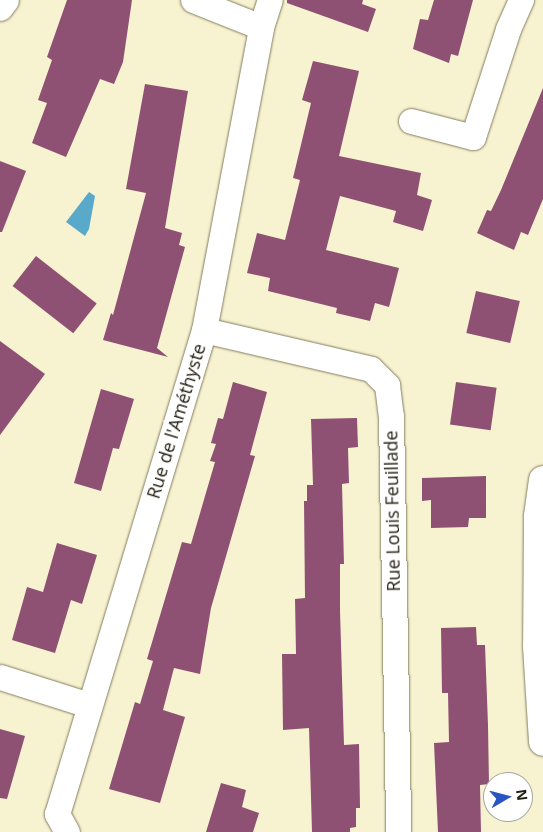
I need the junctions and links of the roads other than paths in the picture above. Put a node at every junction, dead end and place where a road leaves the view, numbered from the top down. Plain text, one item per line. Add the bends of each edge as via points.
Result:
1 (6, 0) edge
2 (193, 0) edge
3 (270, 0) edge
4 (521, 0) edge
5 (0, 8) edge
6 (261, 27) junction
7 (411, 121) dead end
8 (204, 330) junction
9 (543, 480) edge
10 (541, 517) edge
11 (0, 678) edge
12 (89, 705) junction
13 (543, 742) edge
14 (67, 832) edge
15 (398, 832) edge

1 - 5 street
2 - 6 street
3 - 6 street, Rue de l'Améthyste
4 - 7 street via 508,29 473,137
6 - 8 street, Rue de l'Améthyste
8 - 12 street, Rue de l'Améthyste
8 - 15 street, Rue Louis Feuillade via 371,369 387,386
9 - 10 street
10 - 13 street via 537,646
11 - 12 street
12 - 14 street, Rue de l'Améthyste via 57,814

